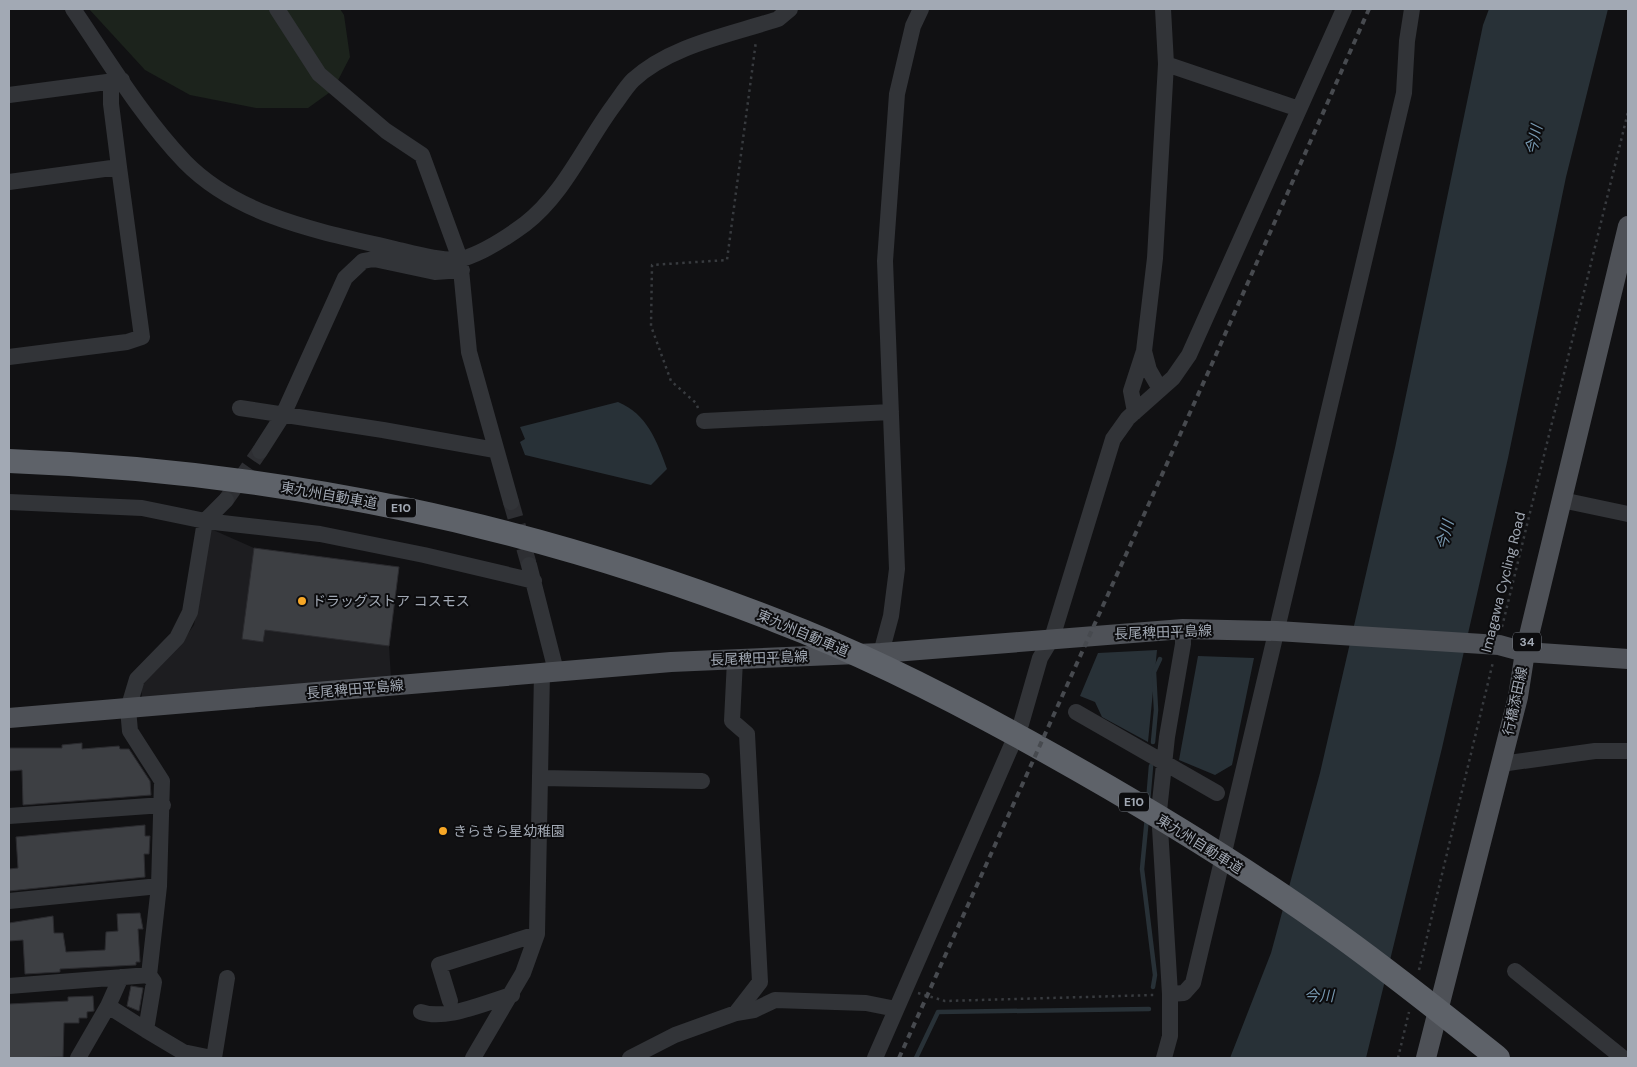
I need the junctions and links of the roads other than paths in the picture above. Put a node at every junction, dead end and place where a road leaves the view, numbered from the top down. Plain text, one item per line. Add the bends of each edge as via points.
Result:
1 (73, 9) edge
2 (277, 9) edge
3 (790, 9) edge
4 (920, 9) edge
5 (1163, 9) edge
6 (1344, 9) edge
7 (1412, 9) edge
8 (1166, 64) junction
9 (117, 81) junction
10 (9, 95) edge
11 (1299, 109) junction
12 (119, 167) junction
13 (9, 182) edge
14 (1628, 226) edge
15 (461, 265) junction
16 (1144, 351) junction
17 (9, 357) edge
18 (1160, 389) junction
19 (240, 408) dead end
20 (891, 412) junction
21 (1135, 412) junction
22 (284, 414) junction
23 (704, 421) road end
24 (496, 450) junction
25 (260, 451) tunnel mouth
26 (9, 461) edge
27 (226, 500) tunnel mouth
28 (1562, 500) junction
29 (9, 502) edge
30 (511, 502) tunnel mouth
31 (1628, 514) edge
32 (205, 521) junction
33 (529, 565) tunnel mouth
34 (534, 581) junction
35 (1183, 629) junction
36 (1283, 632) junction
37 (1052, 638) junction
38 (1525, 652) junction
39 (881, 653) junction
40 (1628, 659) edge
41 (735, 660) junction
42 (549, 672) junction
43 (128, 709) junction
44 (1076, 712) dead end
45 (11, 714) edge
46 (1628, 751) edge
47 (1164, 763) junction
48 (1501, 764) junction
49 (541, 778) junction
50 (702, 781) dead end
51 (1217, 793) dead end
52 (163, 805) junction
53 (9, 816) edge
54 (159, 886) junction
55 (9, 901) edge
56 (537, 934) junction
57 (1515, 971) dead end
58 (150, 975) junction
59 (121, 977) junction
60 (227, 978) dead end
61 (9, 986) edge
62 (515, 988) junction
63 (1170, 994) junction
64 (108, 1006) junction
65 (896, 1010) junction
66 (421, 1012) dead end
67 (736, 1013) junction
68 (146, 1030) junction
69 (78, 1058) edge
70 (213, 1058) edge
71 (473, 1058) edge
72 (630, 1058) edge
73 (875, 1058) edge
74 (1164, 1058) edge
75 (1426, 1058) edge
76 (1498, 1058) edge
77 (1623, 1058) edge

1 - 9 street
2 - 15 street via 319,74 386,131 422,155
3 - 15 street via 758,26 684,49 633,80 551,199 504,239
4 - 20 street via 896,104 885,261
5 - 8 street
6 - 11 street
7 - 36 street via 1404,93
8 - 11 street
8 - 16 street via 1155,258
9 - 10 street
9 - 12 street via 111,104
9 - 15 street via 186,162 213,185 237,199 302,228
11 - 18 street via 1189,355
12 - 13 street
12 - 17 street via 142,336 127,342
14 - 28 main road, 行橋添田線 / 34
15 - 22 street via 434,272 374,259 363,261 354,268 345,278
15 - 24 street via 469,352
16 - 18 street via 1149,370
16 - 21 street via 1131,392
18 - 21 street
19 - 22 street
20 - 23 street
20 - 39 street via 897,569 891,616
21 - 37 street via 1113,439
22 - 24 street
22 - 25 street
24 - 30 street
26 - 76 highway, 東九州自動車道 / E10 via 98,464 205,475 340,495 503,531 647,573 780,622 970,709 1112,788 1329,927
27 - 32 street
28 - 31 street
28 - 38 main road, 行橋添田線 / 34
29 - 32 street via 142,508
32 - 34 street via 320,534
32 - 43 street via 190,612 178,638 137,679
33 - 34 street
34 - 42 street
35 - 36 main road, 長尾稗田平島線
35 - 37 main road, 長尾稗田平島線
35 - 47 street
36 - 38 main road, 長尾稗田平島線 via 1498,646
36 - 63 street via 1193,983 1184,993
37 - 39 main road, 長尾稗田平島線
37 - 65 street via 1040,658 1021,724
38 - 40 main road, 長尾稗田平島線
38 - 48 main road, 行橋添田線 / 34 via 1518,697
39 - 41 main road, 長尾稗田平島線
41 - 42 main road, 長尾稗田平島線
41 - 67 street via 732,721 747,734 760,982
42 - 43 main road, 長尾稗田平島線
42 - 49 street
43 - 45 main road, 長尾稗田平島線
43 - 52 street via 130,731 162,781
44 - 47 street
46 - 48 street
47 - 51 street
47 - 63 street via 1158,811
48 - 75 main road, 行橋添田線 / 34
49 - 50 street
49 - 56 street
52 - 53 street
52 - 54 street
54 - 55 street
54 - 58 street
56 - 62 street
56 - 62 street via 439,965 445,1002
57 - 77 street
58 - 59 street
58 - 68 street via 154,982
59 - 61 street
59 - 64 street
60 - 70 street
62 - 66 street via 444,1015 430,1016
62 - 71 street
63 - 74 street via 1170,1036
64 - 68 street
64 - 69 street
65 - 67 street via 866,1003 775,1000 754,1010
65 - 73 street
67 - 72 street via 675,1035
68 - 70 street via 183,1052

